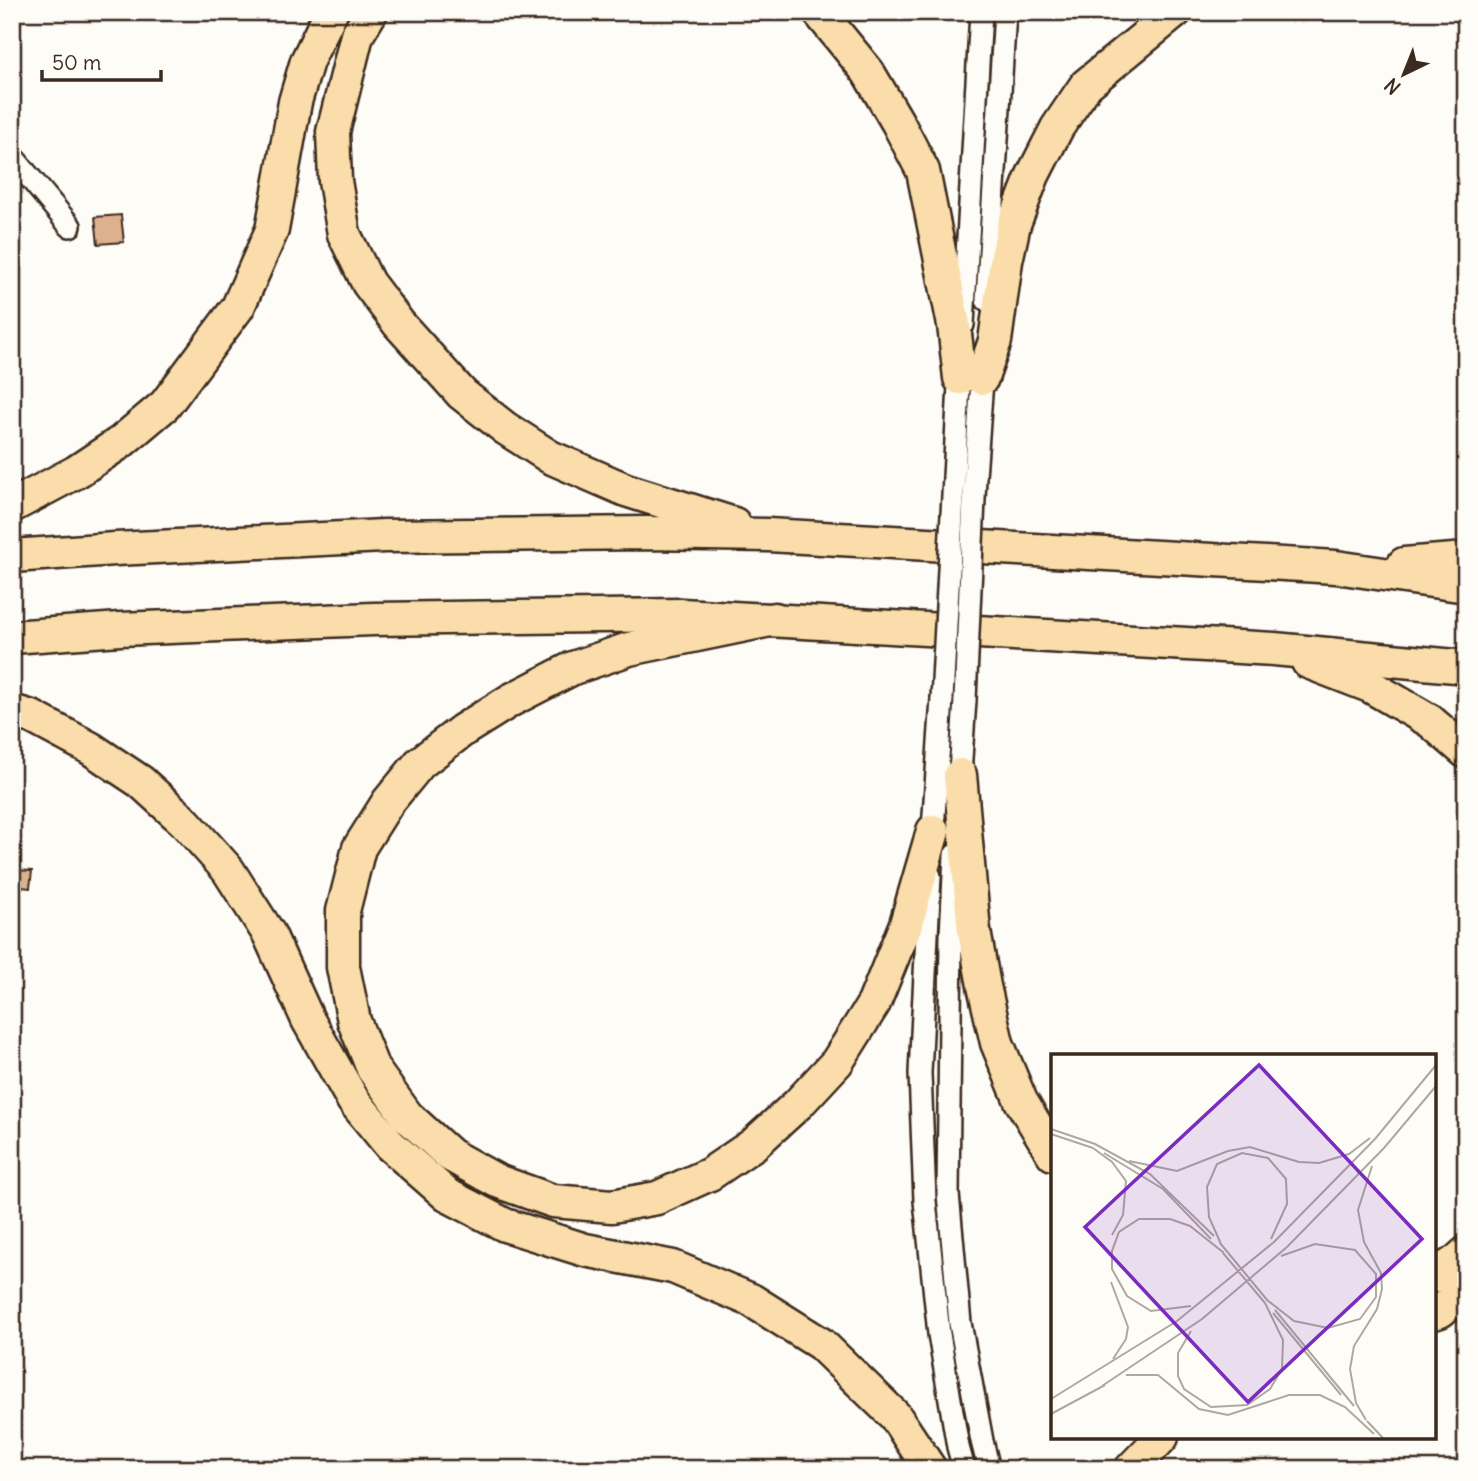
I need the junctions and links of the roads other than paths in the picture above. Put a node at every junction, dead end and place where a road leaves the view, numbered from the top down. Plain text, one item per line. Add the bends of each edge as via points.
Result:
1 (331, 12) edge
2 (371, 12) edge
3 (819, 12) edge
4 (981, 12) edge
5 (1005, 12) edge
6 (1175, 12) edge
7 (12, 156) edge
8 (70, 226) dead end
9 (971, 378) junction
10 (965, 477) junction
11 (12, 506) edge
12 (768, 535) junction
13 (12, 556) edge
14 (1466, 559) edge
15 (1336, 567) junction
16 (1466, 586) edge
17 (775, 619) junction
18 (12, 637) edge
19 (1275, 649) junction
20 (1466, 667) edge
21 (12, 711) edge
22 (1466, 752) edge
23 (960, 775) junction
24 (933, 831) junction
25 (1051, 1151) edge
26 (1466, 1253) edge
27 (1436, 1275) edge
28 (1466, 1290) edge
29 (1436, 1312) edge
30 (1160, 1439) edge
31 (930, 1469) edge
32 (964, 1469) edge
33 (989, 1469) edge
34 (1131, 1469) edge

1 - 11 highway via 307,61 295,102 272,230 238,307 165,405 121,442
2 - 12 highway via 357,35 333,132 335,181 344,234 368,283 399,324 462,394 550,457 626,490
3 - 9 highway via 868,72 923,171 954,326
4 - 9 street
5 - 9 street
6 - 9 highway via 1086,85 1057,128 1014,224 995,341
7 - 8 street
9 - 10 street
10 - 23 street, bridge via 965,700
10 - 24 street, bridge
12 - 13 highway via 384,536
12 - 15 highway
14 - 15 highway
15 - 16 highway
17 - 18 highway via 682,615 373,619
17 - 19 highway
17 - 24 highway via 629,649 573,668 463,730 420,763 388,802 359,848 343,911 343,967 354,1021 373,1069 407,1116 450,1155 497,1181 553,1201 612,1206 657,1198 710,1174 754,1144 837,1062 874,1003 906,924
19 - 20 highway
19 - 22 highway via 1370,686 1430,721
21 - 31 highway via 90,748 141,782 185,822 228,870 269,934 353,1100 390,1145 447,1195 505,1225 585,1250 673,1267 751,1300 821,1344 895,1416
23 - 25 highway via 974,931 997,1043 1021,1101
23 - 33 street via 951,935 948,1194 960,1323
24 - 32 street via 919,1073 925,1201 939,1334
26 - 27 highway
28 - 29 highway
30 - 34 highway

